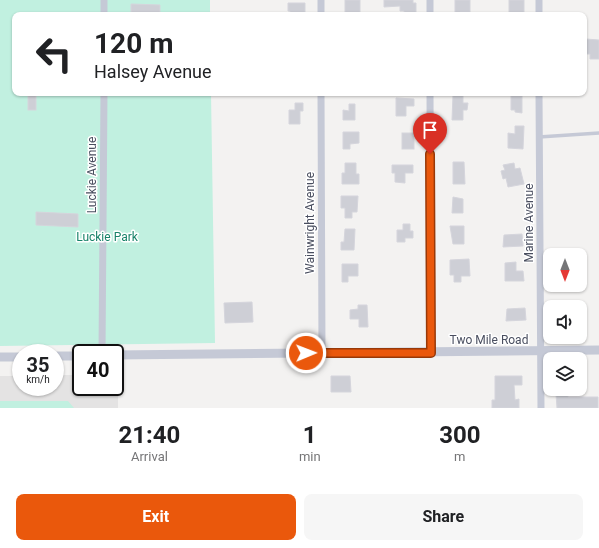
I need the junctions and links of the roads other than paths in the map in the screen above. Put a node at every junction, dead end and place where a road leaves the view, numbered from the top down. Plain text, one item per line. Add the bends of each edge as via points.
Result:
1 (104, 0) edge
2 (320, 0) edge
3 (430, 0) edge
4 (539, 0) edge
5 (104, 12) edge
6 (321, 12) edge
7 (430, 12) edge
8 (539, 12) edge
9 (104, 96) edge
10 (321, 96) edge
11 (430, 96) edge
12 (539, 96) edge
13 (599, 132) edge
14 (540, 137) junction
15 (102, 344) edge
16 (599, 350) edge
17 (541, 352) junction
18 (322, 353) junction
19 (431, 353) junction
20 (124, 355) edge
21 (0, 357) edge
22 (12, 357) edge
23 (541, 408) edge

1 - 5 street
2 - 6 street
3 - 7 street
4 - 8 street
9 - 15 street, Luckie Avenue
10 - 18 street, Wainwright Avenue
11 - 19 street
12 - 14 street, Marine Avenue
13 - 14 lane
14 - 17 street, Marine Avenue
16 - 17 street, Two Mile Road
17 - 19 street, Two Mile Road
17 - 23 street, Marine Avenue
18 - 19 street, Two Mile Road
18 - 20 street, Two Mile Road
21 - 22 street

